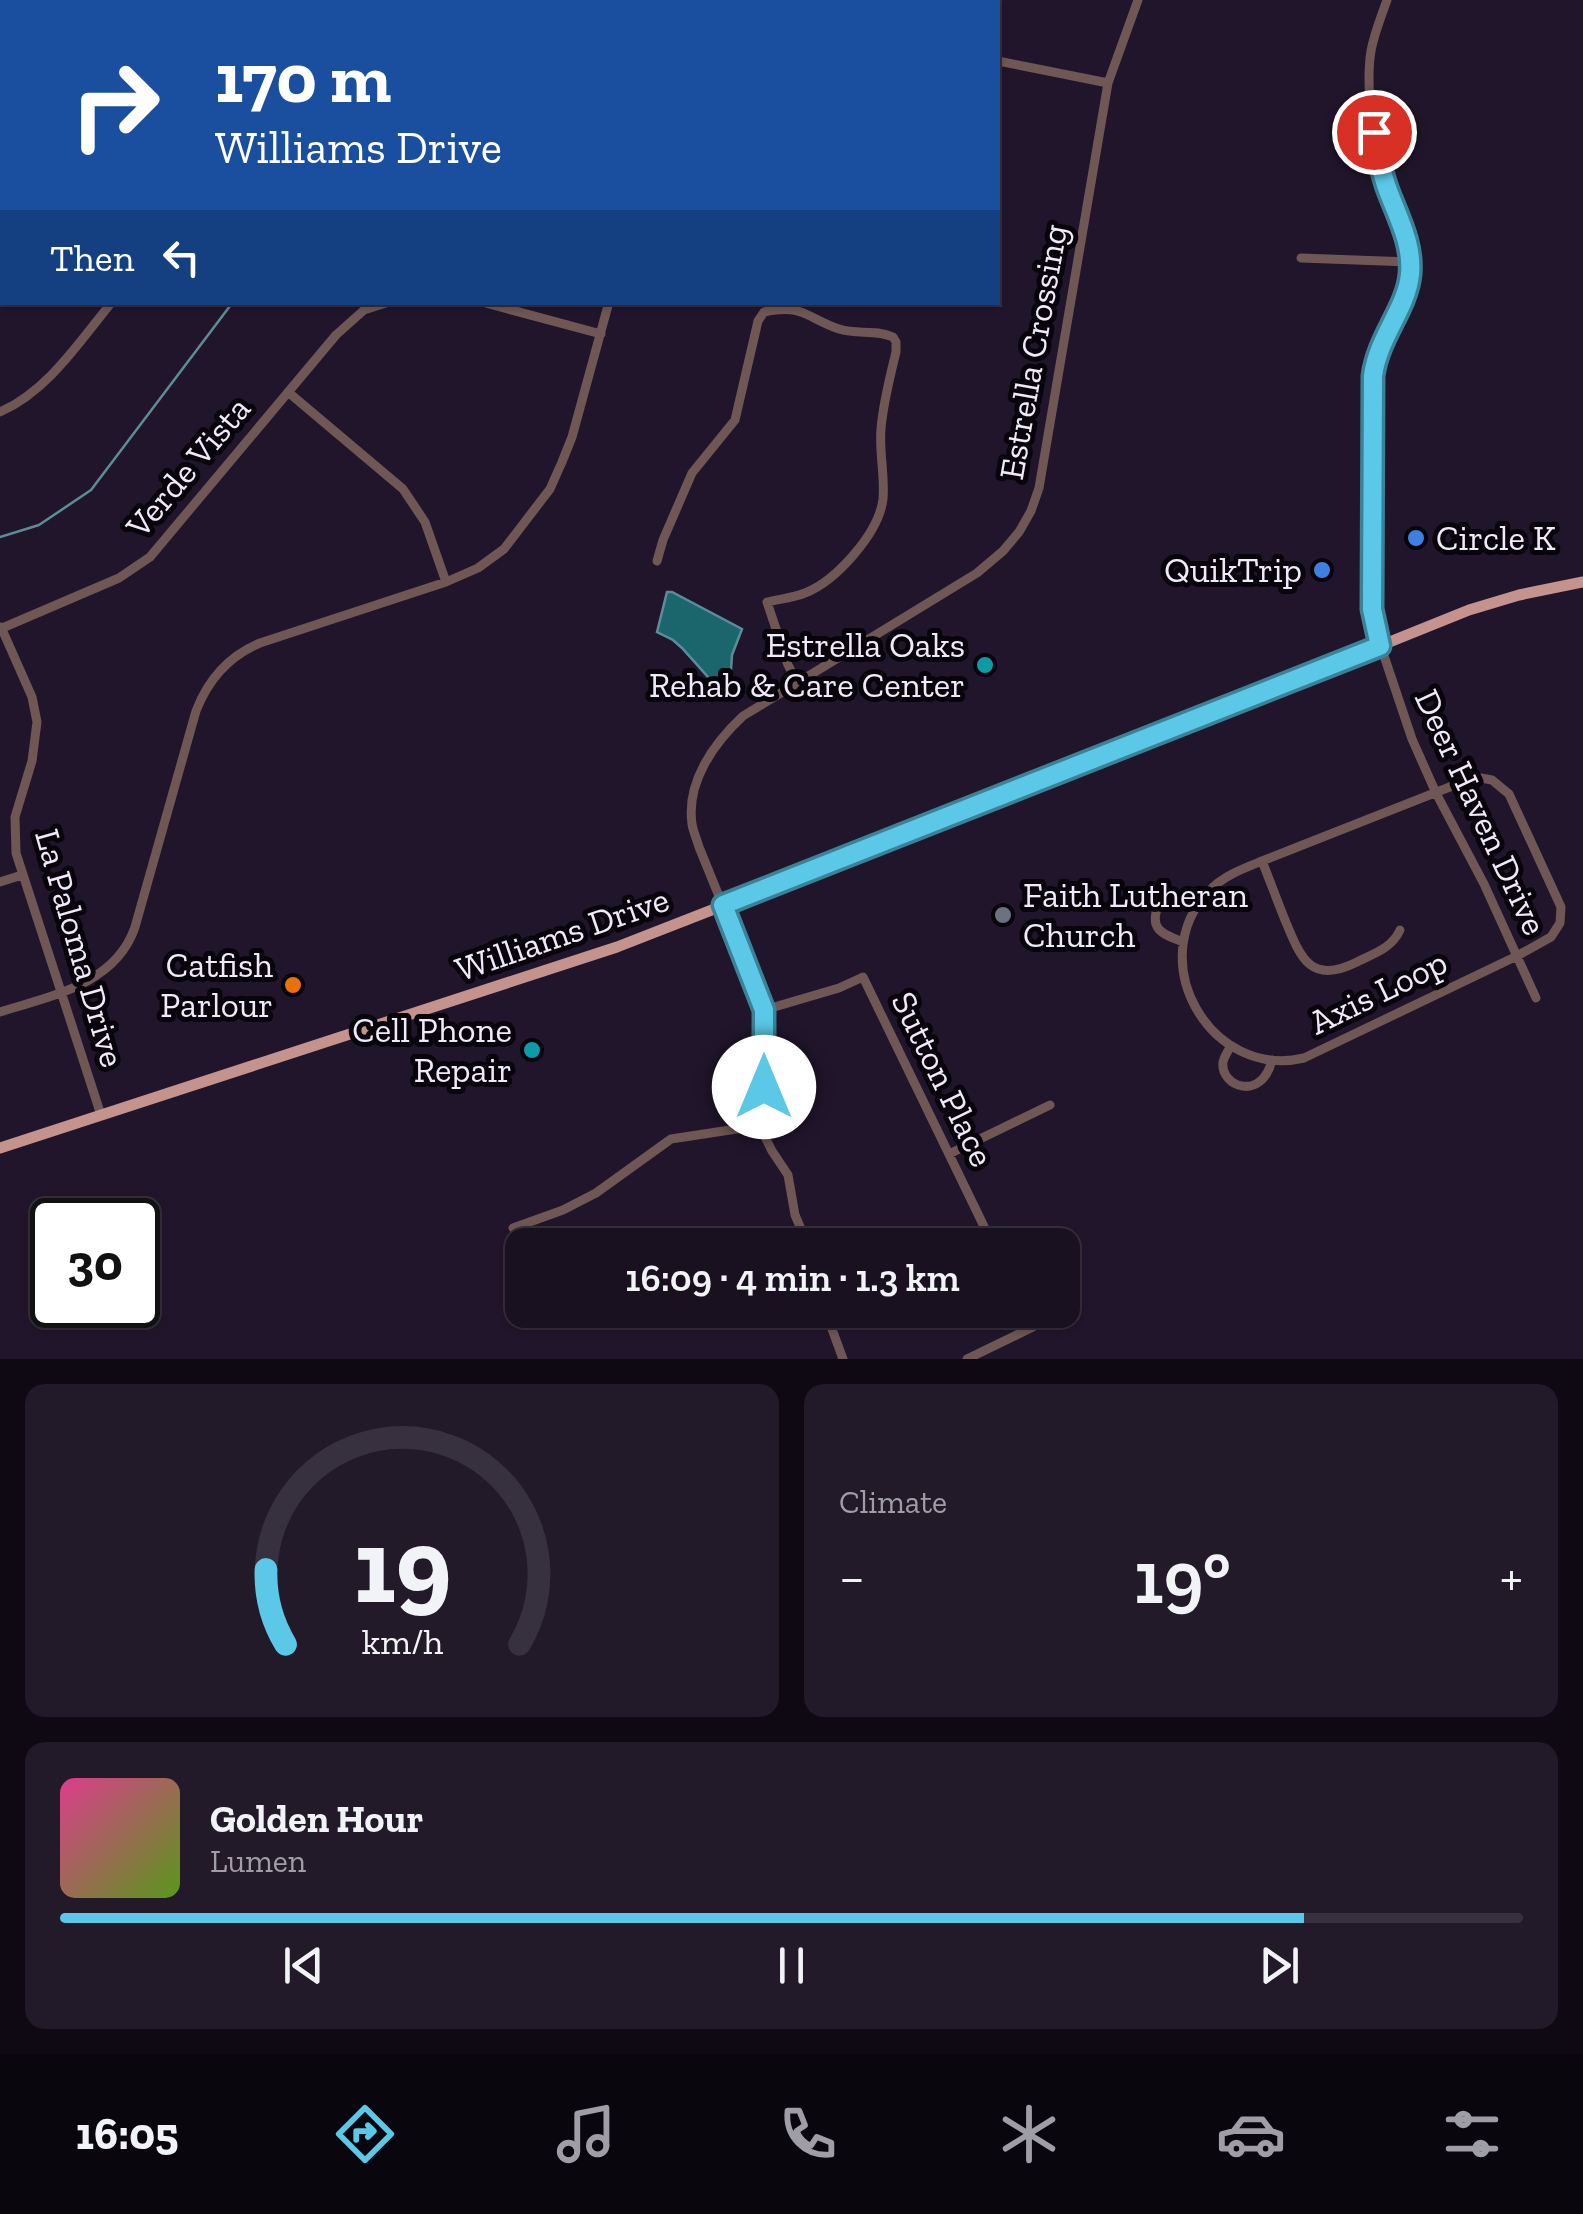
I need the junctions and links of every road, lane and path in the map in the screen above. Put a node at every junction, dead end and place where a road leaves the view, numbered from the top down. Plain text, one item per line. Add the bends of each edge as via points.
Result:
1 (1138, 0) edge
2 (1387, 0) edge
3 (1000, 61) edge
4 (1108, 83) junction
5 (1301, 258) dead end
6 (1410, 262) junction
7 (109, 305) edge
8 (380, 305) edge
9 (493, 305) edge
10 (608, 305) edge
11 (601, 334) junction
12 (288, 392) junction
13 (0, 412) edge
14 (658, 561) dead end
15 (446, 582) junction
16 (1583, 582) edge
17 (0, 627) edge
18 (1380, 646) junction
19 (798, 682) junction
20 (1436, 793) junction
21 (1262, 861) junction
22 (22, 875) junction
23 (0, 882) edge
24 (723, 905) junction
25 (1198, 905) junction
26 (1400, 930) dead end
27 (1183, 942) junction
28 (1517, 956) junction
29 (62, 992) junction
30 (1536, 998) dead end
31 (764, 1010) junction
32 (0, 1012) edge
33 (1231, 1046) junction
34 (1272, 1060) junction
35 (1050, 1105) dead end
36 (101, 1115) junction
37 (763, 1125) junction
38 (0, 1148) edge
39 (949, 1154) junction
40 (513, 1228) dead end
41 (801, 1228) edge
42 (985, 1228) edge
43 (832, 1328) edge
44 (1033, 1328) edge
45 (843, 1359) edge
46 (967, 1359) edge

1 - 4 street, Estrella Crossing
2 - 6 street via 1371,49 1370,87 1380,166
3 - 4 street
4 - 19 street, Estrella Crossing via 1031,511 1003,551 977,573
5 - 6 street
6 - 18 street, Deer Haven Drive via 1406,293 1379,347 1373,376 1372,609
7 - 13 street via 38,388
8 - 12 street, Verde Vista via 346,326
9 - 11 street
10 - 11 street
11 - 15 street via 550,490 504,549
12 - 15 street via 404,488 425,522
12 - 17 street, Verde Vista via 150,557 118,578
14 - 19 street via 692,473 735,420 764,312 791,308 839,329 893,337 896,352 880,430 881,509 870,532 818,586 767,602
15 - 29 street via 260,643 223,667 196,712 132,938 102,973
16 - 18 main road, Williams Drive via 1469,610
17 - 22 street, La Paloma Drive via 32,697 36,722 14,828
18 - 20 street, Deer Haven Drive
18 - 24 main road, Williams Drive
19 - 24 street, Estrella Crossing via 726,732 698,780 692,822
20 - 21 street, Axis Loop
20 - 28 street, Deer Haven Drive
20 - 28 street, Axis Loop via 1481,778 1508,794 1562,907 1551,937
21 - 25 street, Axis Loop via 1224,878
21 - 26 street via 1298,953 1317,969 1346,968 1391,944
22 - 23 street
22 - 29 street, La Paloma Drive
24 - 31 street, Estrella Crossing
24 - 36 main road, Williams Drive via 528,977
25 - 27 street, Axis Loop
25 - 27 street via 1172,900 1159,904 1154,915 1164,934
27 - 33 street, Axis Loop via 1182,971 1191,996 1208,1026
28 - 30 street, Deer Haven Drive
28 - 34 street, Axis Loop via 1322,1051
29 - 32 street
29 - 36 street, La Paloma Drive
31 - 37 street
31 - 39 street, Sutton Place via 863,977
33 - 34 street, Axis Loop
33 - 34 street via 1223,1066 1240,1086 1260,1083
35 - 39 street
36 - 38 main road, Williams Drive
37 - 40 street via 671,1139 597,1192
37 - 41 street via 788,1174
39 - 42 street, Sutton Place
43 - 45 street
44 - 46 street

